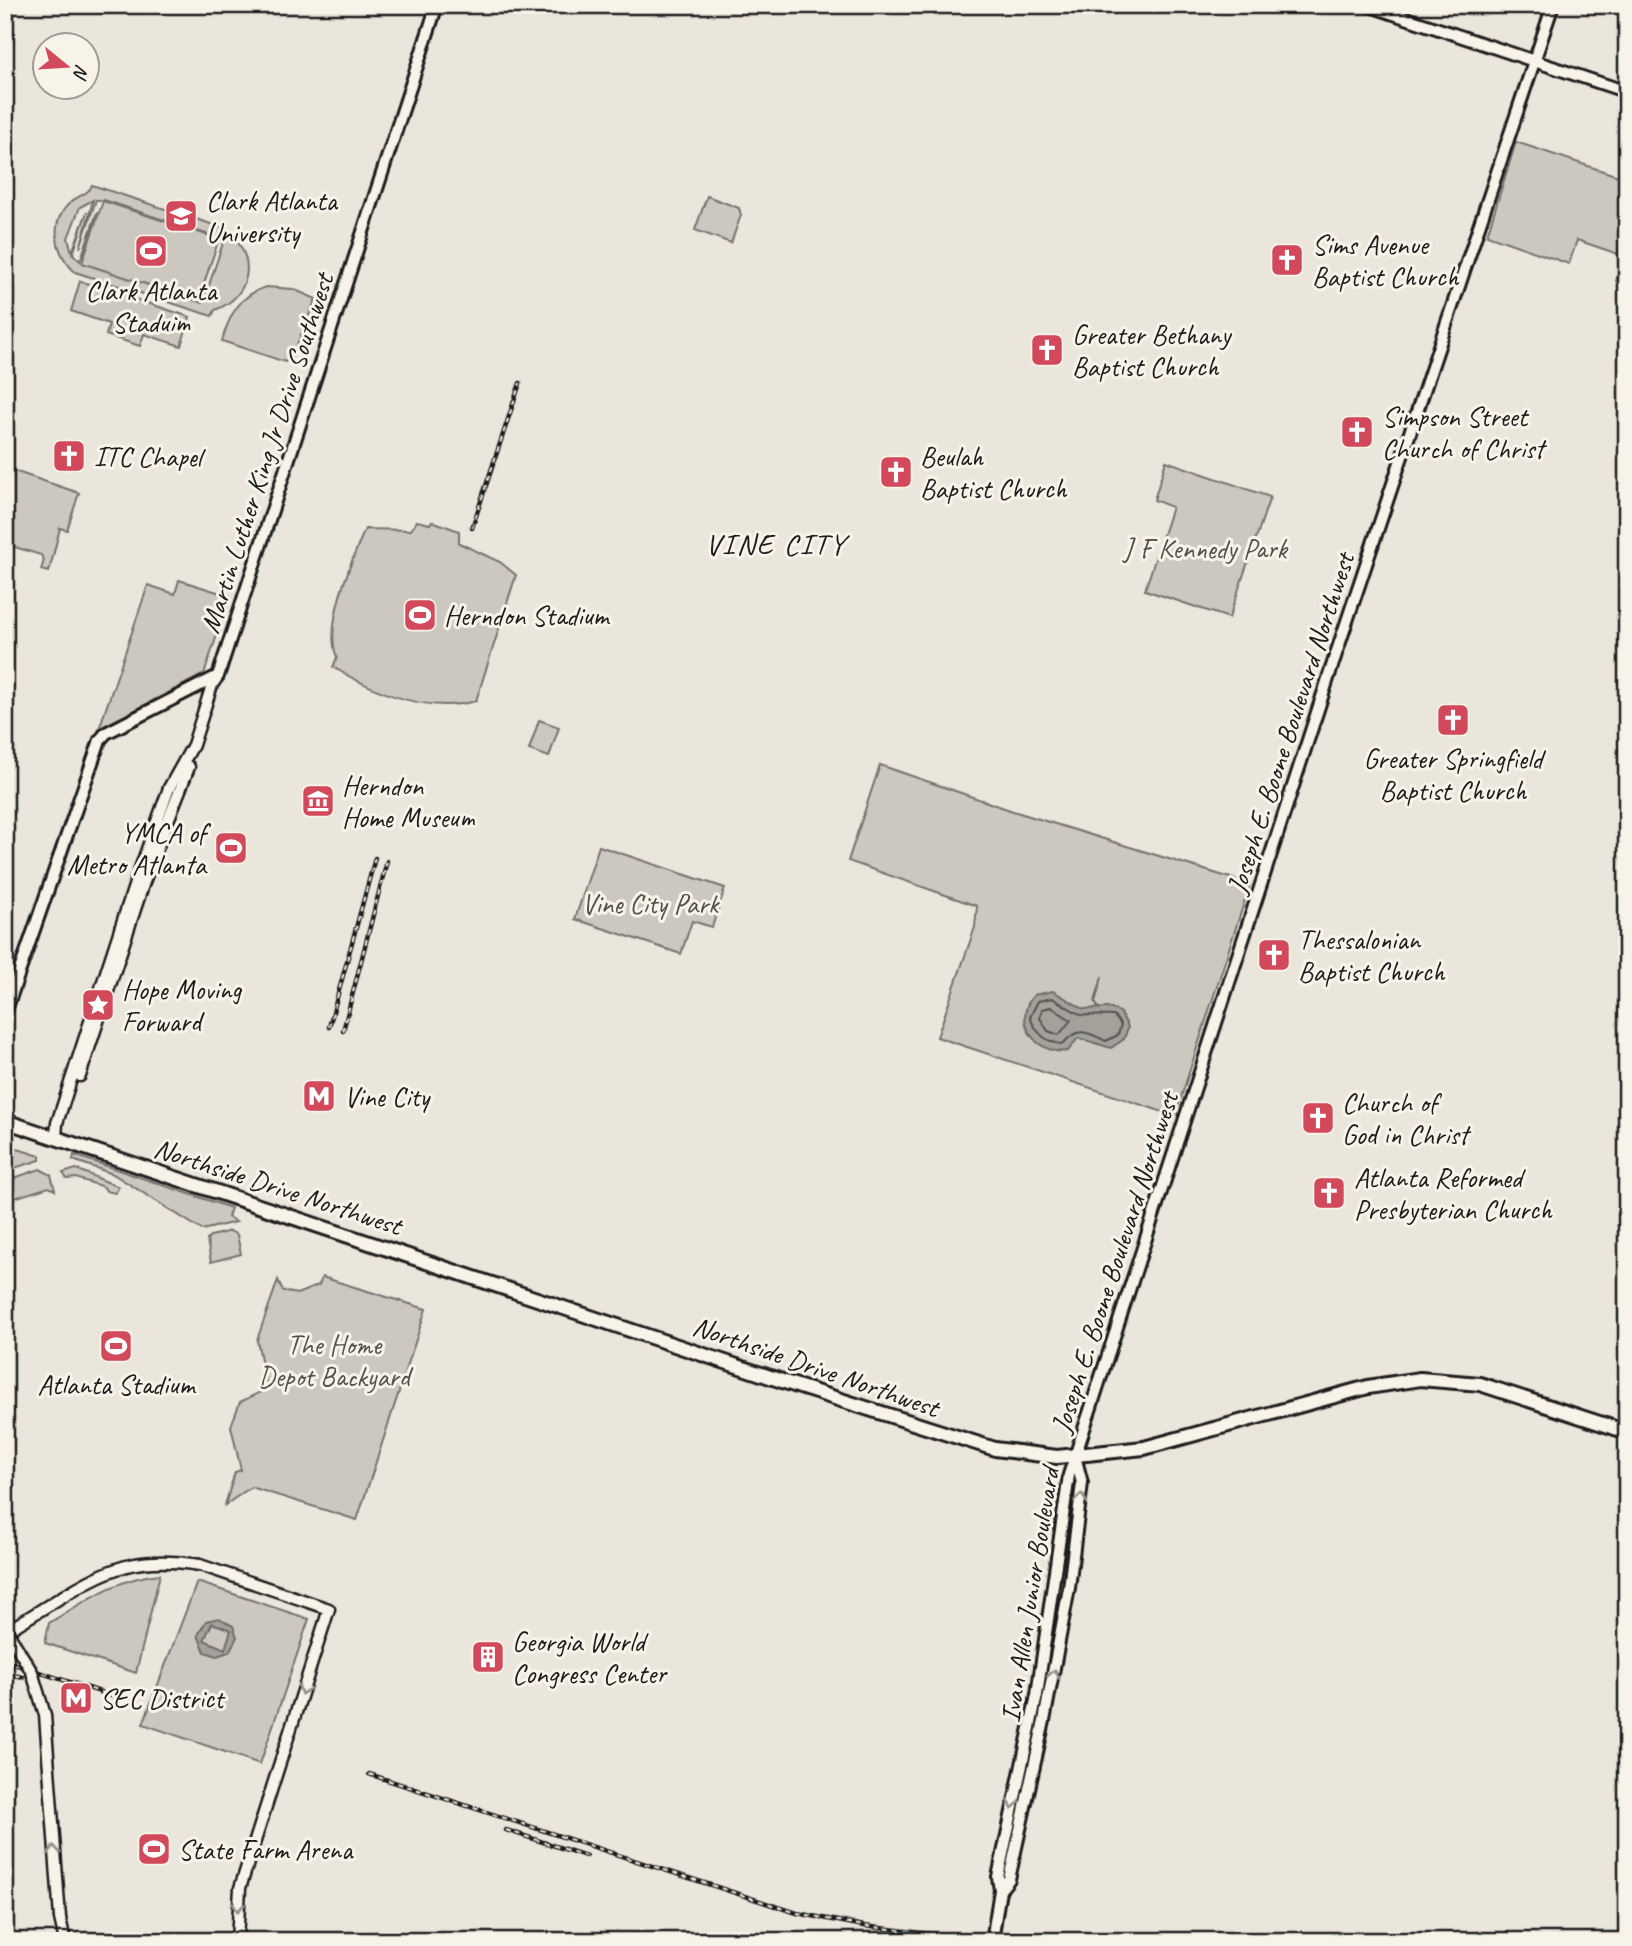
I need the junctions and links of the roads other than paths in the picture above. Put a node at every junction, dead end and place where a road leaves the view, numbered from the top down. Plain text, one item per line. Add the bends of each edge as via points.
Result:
1 (437, 5) edge
2 (1367, 5) edge
3 (1553, 5) edge
4 (1535, 60) junction
5 (1627, 92) edge
6 (218, 676) junction
7 (5, 1013) edge
8 (5, 1121) edge
9 (57, 1135) junction
10 (1627, 1432) edge
11 (1075, 1456) junction
12 (6, 1629) edge
13 (1000, 1890) junction
14 (65, 1941) edge
15 (237, 1941) edge
16 (992, 1941) edge

1 - 6 main road, Martin Luther King Jr Drive Southwest
2 - 4 main road
3 - 4 main road, Joseph E. Boone Boulevard Northwest
4 - 5 main road
4 - 11 main road, Joseph E. Boone Boulevard Northwest
6 - 7 main road via 106,733
6 - 9 street via 192,745 169,788 136,880 57,1123
8 - 9 main road, Northside Drive Northwest
9 - 11 main road, Northside Drive Northwest via 962,1441 995,1449
10 - 11 main road, Northside Drive Northwest via 1480,1384 1420,1379 1368,1387 1161,1445
11 -> 13 main road, Ivan Allen Junior Boulevard via 1037,1695 998,1877
13 -> 11 main road, Ivan Allen Junior Boulevard via 1009,1879 1060,1641 1082,1483
14 -> 12 street, bridge via 58,1905 45,1715 32,1672
12 -> 15 street, bridge via 122,1566 156,1561 201,1565 329,1609 240,1888
13 - 16 main road, Ivan Allen Junior Boulevard

